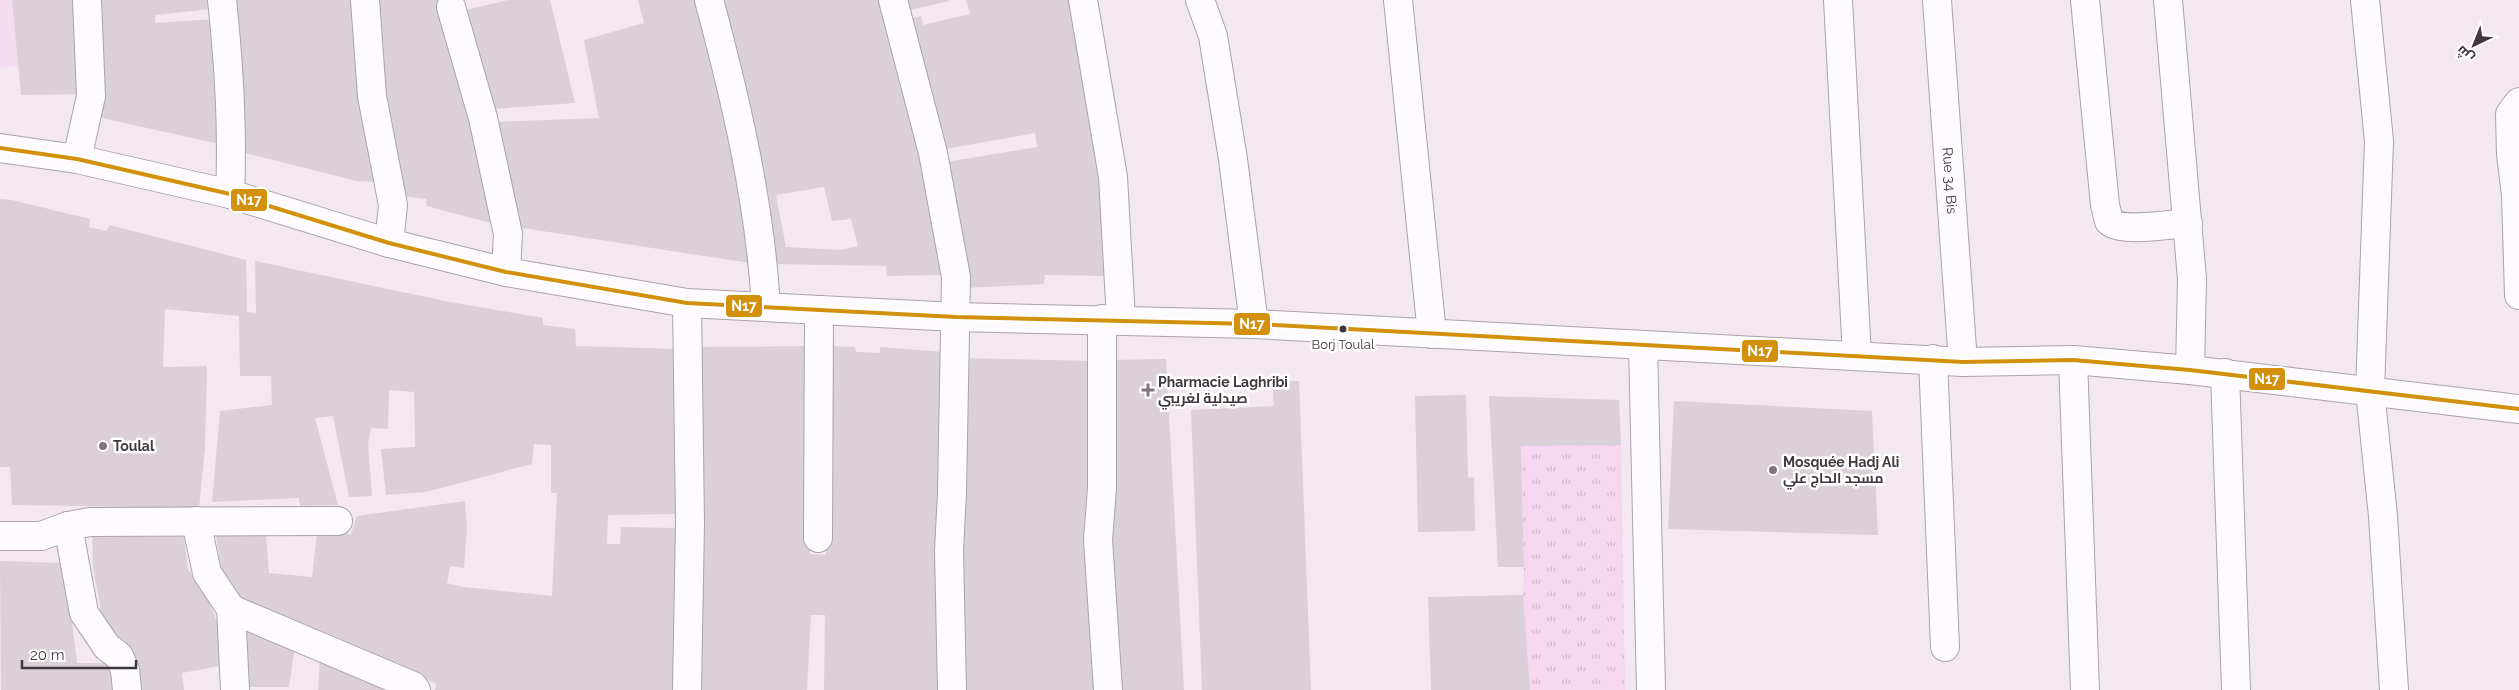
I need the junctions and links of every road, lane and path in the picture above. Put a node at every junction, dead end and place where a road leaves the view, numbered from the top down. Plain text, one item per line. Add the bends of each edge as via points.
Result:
1 (87, 0) edge
2 (222, 0) edge
3 (365, 0) edge
4 (709, 0) edge
5 (893, 0) edge
6 (1083, 0) edge
7 (1200, 0) edge
8 (1398, 0) edge
9 (1838, 0) edge
10 (1937, 0) edge
11 (2085, 0) edge
12 (2168, 0) edge
13 (2365, 0) edge
14 (451, 7) dead end
15 (2519, 102) edge
16 (0, 148) edge
17 (77, 159) junction
18 (230, 194) junction
19 (2188, 223) junction
20 (389, 243) junction
21 (506, 272) junction
22 (2519, 295) edge
23 (688, 303) junction
24 (766, 307) junction
25 (819, 310) junction
26 (956, 316) junction
27 (1112, 320) junction
28 (1254, 324) junction
29 (1432, 334) junction
30 (1643, 345) junction
31 (1857, 356) junction
32 (1933, 359) junction
33 (2073, 360) junction
34 (1964, 362) junction
35 (2190, 370) junction
36 (2225, 373) junction
37 (2370, 391) junction
38 (2519, 409) edge
39 (196, 521) junction
40 (338, 521) dead end
41 (68, 526) junction
42 (0, 536) edge
43 (818, 538) dead end
44 (231, 609) junction
45 (1945, 647) dead end
46 (127, 690) edge
47 (235, 690) edge
48 (416, 690) edge
49 (687, 690) edge
50 (952, 690) edge
51 (1108, 690) edge
52 (1651, 690) edge
53 (2085, 690) edge
54 (2236, 690) edge
55 (2394, 690) edge

1 - 17 street via 91,96
2 - 18 street via 231,80
3 - 20 street via 372,96 393,205
4 - 24 street via 748,162 763,259
5 - 26 street via 933,153 956,277
6 - 27 street via 1113,177
7 - 28 street via 1213,36
8 - 29 street
9 - 31 street
10 - 34 street, Rue 34 Bis
11 - 19 street via 2109,221 2114,225 2135,227
12 - 19 street
13 - 37 street via 2380,141
14 - 21 street via 483,118 508,234
15 - 22 street via 2510,114
16 - 17 street
17 - 18 street
18 - 20 street
19 - 35 street via 2192,279
20 - 21 street
21 - 23 street
23 - 24 street
23 - 49 street via 690,523
24 - 25 street
25 - 26 street
25 - 43 street
26 - 27 street
26 - 50 street via 949,551
27 - 28 street
27 - 51 street via 1098,540
28 - 29 street
29 - 30 street
30 - 31 street
30 - 52 street
31 - 32 street
32 - 34 street
32 - 45 street
33 - 34 street
33 - 35 street
33 - 53 street
35 - 36 street
36 - 37 street
36 - 54 street
37 - 38 street
37 - 55 street via 2383,516
39 - 40 street
39 - 41 street via 90,522
39 - 44 street via 207,573
41 - 42 street via 41,536
41 - 46 street via 84,613 107,647 119,656 125,670
44 - 47 street
44 - 48 street

